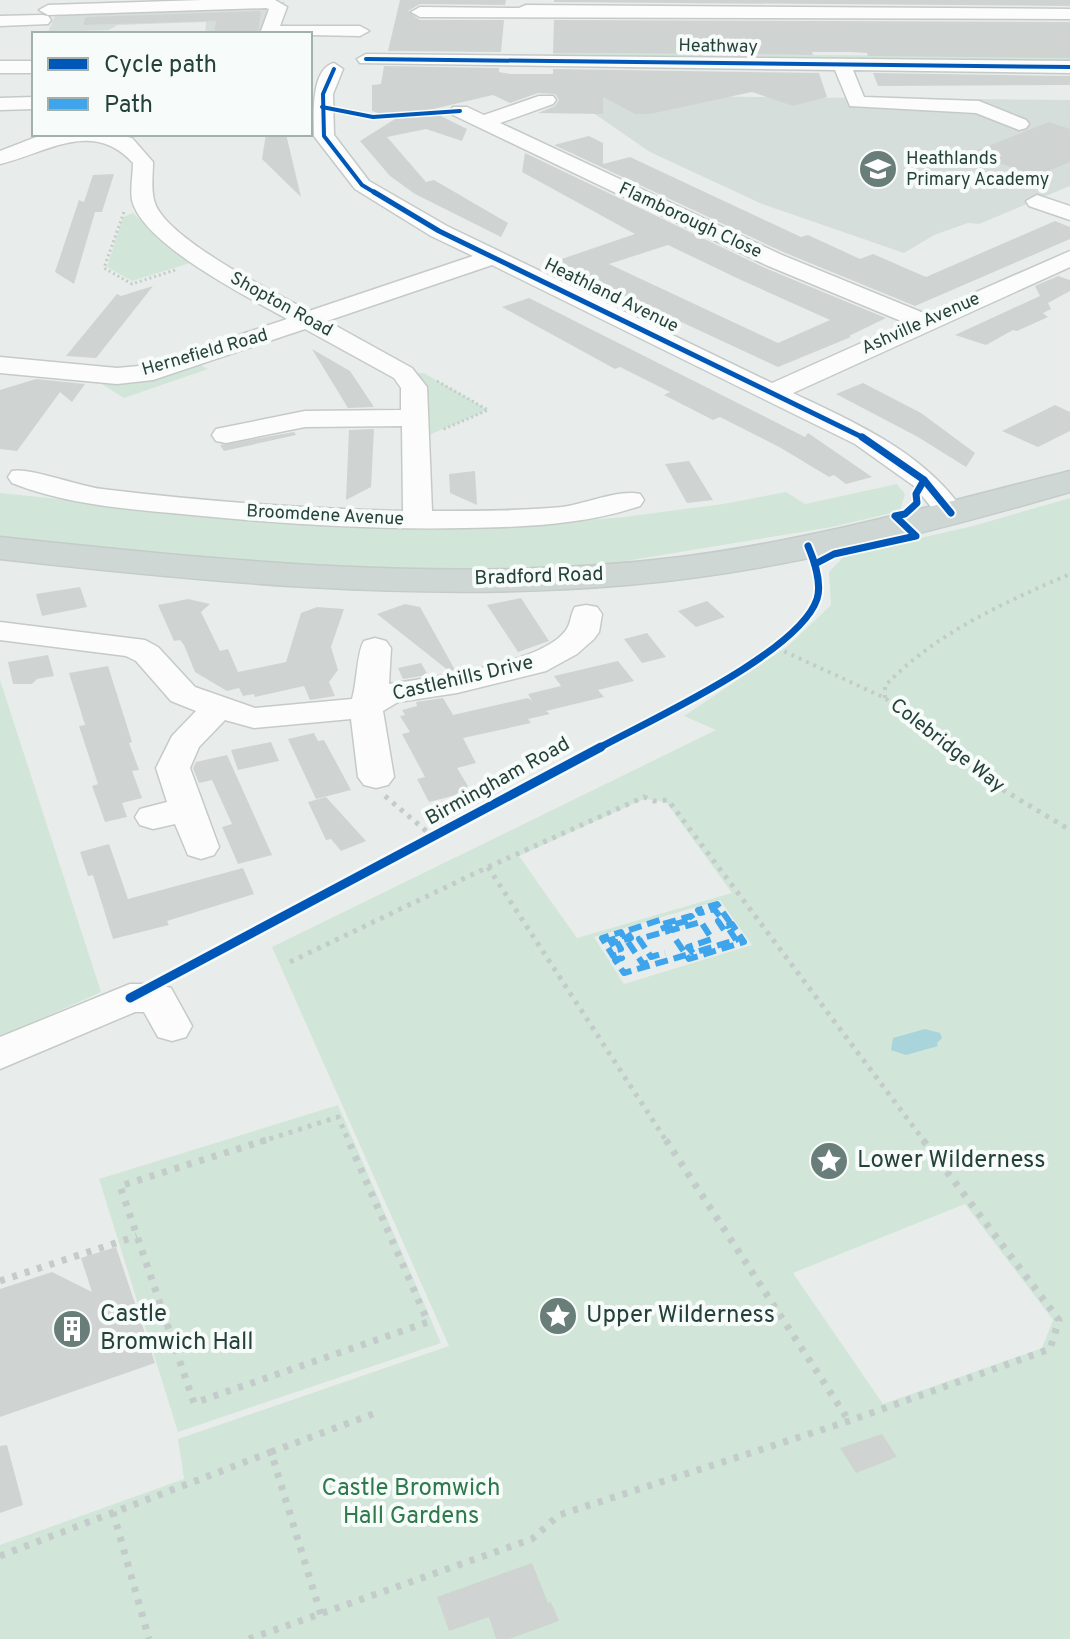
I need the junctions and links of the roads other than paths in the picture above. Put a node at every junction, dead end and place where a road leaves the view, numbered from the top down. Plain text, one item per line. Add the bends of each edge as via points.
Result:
1 (420, 12) dead end
2 (365, 13) dead end
3 (1070, 14) edge
4 (0, 21) edge
5 (42, 22) edge
6 (525, 26) edge
7 (360, 31) junction
8 (270, 32) edge
9 (312, 32) edge
10 (329, 60) junction
11 (842, 65) junction
12 (0, 67) edge
13 (27, 67) edge
14 (1070, 67) edge
15 (546, 100) dead end
16 (32, 103) edge
17 (922, 103) junction
18 (0, 104) edge
19 (460, 111) dead end
20 (483, 122) junction
21 (548, 127) dead end
22 (14, 132) dead end
23 (32, 136) edge
24 (33, 136) edge
25 (65, 136) edge
26 (88, 136) edge
27 (511, 136) junction
28 (48, 139) junction
29 (0, 158) edge
30 (1037, 201) dead end
31 (1070, 213) edge
32 (494, 257) junction
33 (1070, 258) edge
34 (311, 321) junction
35 (924, 322) junction
36 (0, 365) edge
37 (773, 392) junction
38 (414, 429) junction
39 (226, 435) dead end
40 (22, 477) dead end
41 (924, 480) junction
42 (1070, 481) edge
43 (1006, 499) junction
44 (630, 500) dead end
45 (951, 513) junction
46 (418, 521) junction
47 (0, 548) edge
48 (587, 612) dead end
49 (0, 631) edge
50 (375, 648) dead end
51 (366, 707) junction
52 (218, 708) junction
53 (376, 777) road end
54 (188, 809) junction
55 (153, 817) dead end
56 (201, 847) dead end
57 (172, 1026) dead end
58 (0, 1054) edge

1 - 6 street
2 - 7 street
3 - 6 street
4 - 5 street
5 - 8 street via 268,3 278,7
6 - 10 street, Heathway via 366,59 360,53
6 - 11 street, Heathway
7 - 9 street
7 - 10 street
10 - 32 street, Heathland Avenue via 324,136 362,185 397,209
11 - 14 street, Heathway
11 - 17 street via 857,102
12 - 13 street
15 - 20 street
16 - 18 street
17 - 17 street via 926,113 993,133 1019,124 979,107
19 - 20 street, Flamborough Close
20 - 27 street, Flamborough Close
21 - 27 street
22 - 23 street
24 - 28 street
25 - 28 street
26 - 34 street, Shopton Road via 125,142 143,162 143,201 158,226 220,272
27 - 35 street, Flamborough Close via 774,260
28 - 29 street
30 - 31 street
32 - 34 street, Hernefield Road
32 - 37 street, Heathland Avenue
33 - 35 street, Ashville Avenue
34 - 36 street, Hernefield Road via 153,372 117,376
34 - 38 street, Shopton Road via 403,373 414,387
35 - 37 street, Ashville Avenue
37 - 41 street, Heathland Avenue via 865,438
38 - 39 street via 305,419
38 - 46 street
40 - 46 street, Broomdene Avenue via 78,494 243,512
41 - 43 street, Heathland Avenue via 966,495
41 - 45 street, Heathland Avenue
42 - 43 main road, Bradford Road
43 - 45 main road, Bradford Road
44 - 46 street, Broomdene Avenue via 600,511 559,516
45 - 47 main road, Bradford Road via 776,552 629,574 544,579 331,579
48 - 51 street, Castlehills Drive via 583,632 535,664 389,694
49 - 52 street, Castlehills Drive via 134,647 183,694
50 - 51 street, Castlehills Drive via 375,677
51 - 52 street, Castlehills Drive via 254,718
51 - 53 street, Castlehills Drive
52 - 54 street via 184,743 173,768
54 - 55 street
54 - 56 street
57 - 58 street via 157,998 130,998

